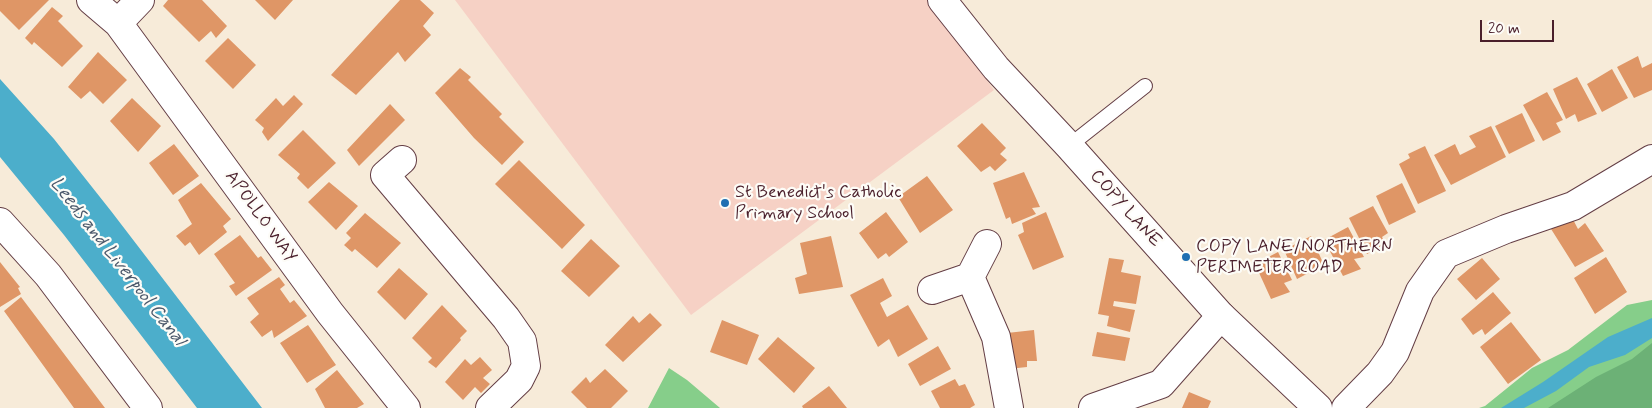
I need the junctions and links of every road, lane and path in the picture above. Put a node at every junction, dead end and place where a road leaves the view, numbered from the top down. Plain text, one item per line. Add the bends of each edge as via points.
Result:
1 (91, 0) edge
2 (140, 0) edge
3 (942, 0) edge
4 (118, 23) junction
5 (1145, 86) dead end
6 (1069, 146) junction
7 (1652, 159) edge
8 (402, 160) dead end
9 (0, 222) edge
10 (987, 244) dead end
11 (970, 278) junction
12 (932, 290) dead end
13 (1221, 316) junction
14 (148, 408) edge
15 (406, 408) edge
16 (490, 408) edge
17 (1010, 408) edge
18 (1094, 408) edge
19 (1318, 408) edge
20 (1346, 408) edge

1 - 4 street, APOLLO WAY
2 - 4 street
3 - 6 street, COPY LANE via 996,68
4 - 15 street, APOLLO WAY via 330,313
5 - 6 lane
6 - 13 street, COPY LANE
7 - 20 street via 1574,206 1446,254 1420,291 1395,352 1380,373
8 - 16 street via 385,175 444,242 522,341 526,366 519,380
9 - 14 street via 48,275
10 - 11 street
11 - 12 street
11 - 17 street via 996,337
13 - 18 street via 1161,384
13 - 19 street, COPY LANE

